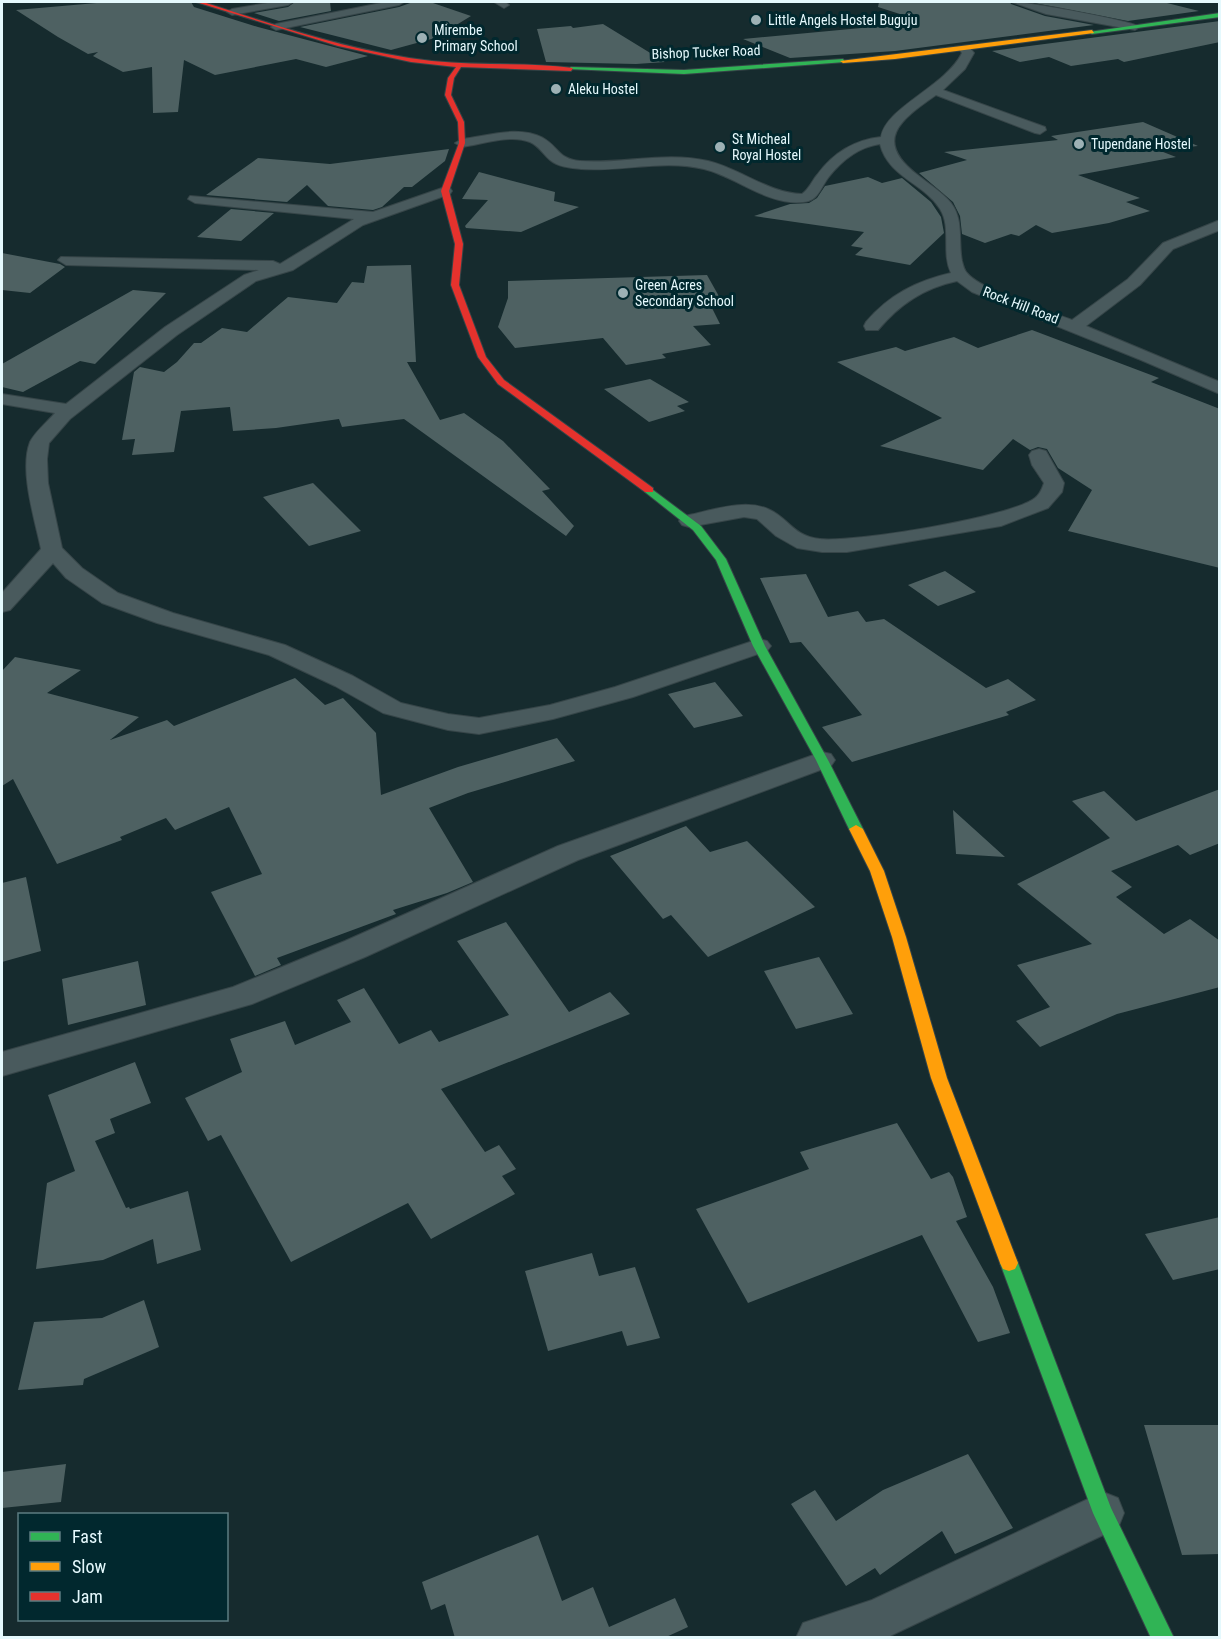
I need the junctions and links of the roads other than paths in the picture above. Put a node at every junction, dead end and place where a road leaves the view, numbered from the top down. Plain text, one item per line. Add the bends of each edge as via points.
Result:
1 (199, 2) edge
2 (288, 2) edge
3 (399, 2) edge
4 (1017, 2) edge
5 (232, 12) junction
6 (1220, 15) edge
7 (276, 27) junction
8 (1135, 27) junction
9 (965, 49) junction
10 (459, 66) junction
11 (936, 92) junction
12 (1040, 130) dead end
13 (887, 140) junction
14 (462, 143) junction
15 (445, 191) junction
16 (195, 199) dead end
17 (372, 216) junction
18 (1220, 224) edge
19 (66, 260) dead end
20 (287, 267) junction
21 (961, 276) junction
22 (872, 326) dead end
23 (1075, 326) junction
24 (1220, 389) edge
25 (2, 399) edge
26 (70, 410) junction
27 (1039, 455) dead end
28 (689, 522) junction
29 (52, 550) junction
30 (2, 605) edge
31 (759, 646) junction
32 (822, 760) junction
33 (2, 1064) edge
34 (1103, 1513) junction
35 (818, 1638) edge
36 (1163, 1638) edge

1 - 5 street, Bishop Tucker Road
2 - 5 street
3 - 7 street
4 - 8 street
5 - 7 street, Bishop Tucker Road
6 - 8 street, Bishop Tucker Road
7 - 10 street, Bishop Tucker Road via 360,50
8 - 9 street, Bishop Tucker Road
9 - 10 street, Bishop Tucker Road via 684,72
9 - 11 street via 966,62
10 - 14 street via 451,78 448,95 460,123
11 - 12 street
11 - 13 street via 900,114 891,124
13 - 14 street via 853,148 805,198 782,195 726,171 686,162 579,165 557,160 539,142 526,137
13 - 21 street via 892,158 948,210 951,252
14 - 15 street
15 - 17 street
15 - 28 street via 459,244 456,285 483,357 501,382
16 - 17 street
17 - 20 street
18 - 23 street via 1168,246 1134,282
19 - 20 street
20 - 26 street via 250,278 171,331
21 - 22 street via 932,281 912,291 887,307
21 - 23 street, Rock Hill Road via 978,289
23 - 24 street, Rock Hill Road
25 - 26 street
26 - 29 street via 40,442 37,459
27 - 28 street via 1054,483 1052,492 1041,504 994,522 878,542 822,546 783,532 762,514 744,511
28 - 31 street via 721,559
29 - 30 street
29 - 31 street via 74,573 110,598 277,650 392,708 479,726 553,712 624,692
31 - 32 street
32 - 33 street via 568,853 241,996
32 - 34 street via 877,871 939,1078
34 - 35 street via 877,1620
34 - 36 street

